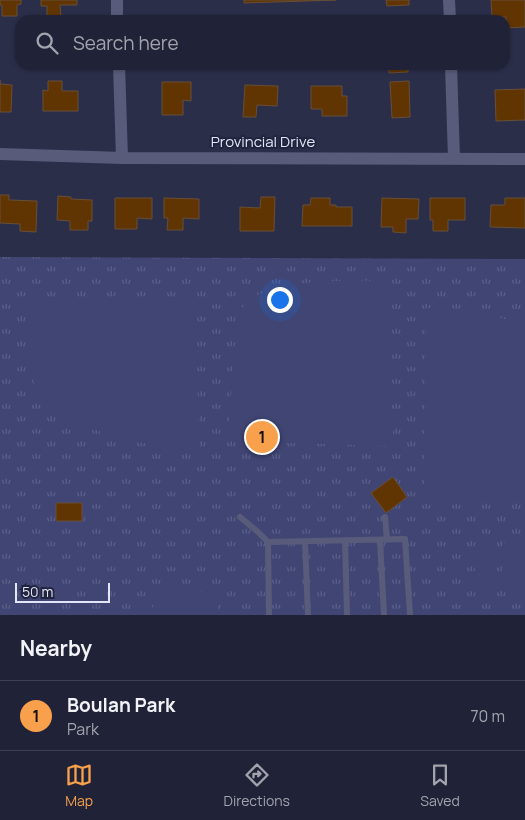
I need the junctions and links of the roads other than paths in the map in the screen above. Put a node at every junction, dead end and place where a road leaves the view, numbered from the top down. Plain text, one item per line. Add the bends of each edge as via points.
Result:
1 (116, 0) edge
2 (449, 0) edge
3 (117, 15) edge
4 (450, 15) edge
5 (119, 70) edge
6 (451, 70) edge
7 (0, 154) edge
8 (122, 158) junction
9 (454, 159) junction
10 (525, 159) edge
11 (240, 517) dead end
12 (385, 517) dead end
13 (383, 540) junction
14 (345, 541) junction
15 (268, 542) junction
16 (304, 542) junction
17 (269, 615) edge
18 (308, 615) edge
19 (347, 615) edge
20 (384, 615) edge
21 (410, 615) edge

1 - 3 street
2 - 4 street
5 - 8 street
6 - 9 street
7 - 8 street, Provincial Drive
8 - 9 street, Provincial Drive
9 - 10 street, Provincial Drive
11 - 15 lane
12 - 13 lane
13 - 14 lane
13 - 20 lane
13 - 21 lane via 405,540
14 - 16 lane
14 - 19 lane
15 - 16 lane
15 - 17 lane
16 - 18 lane

